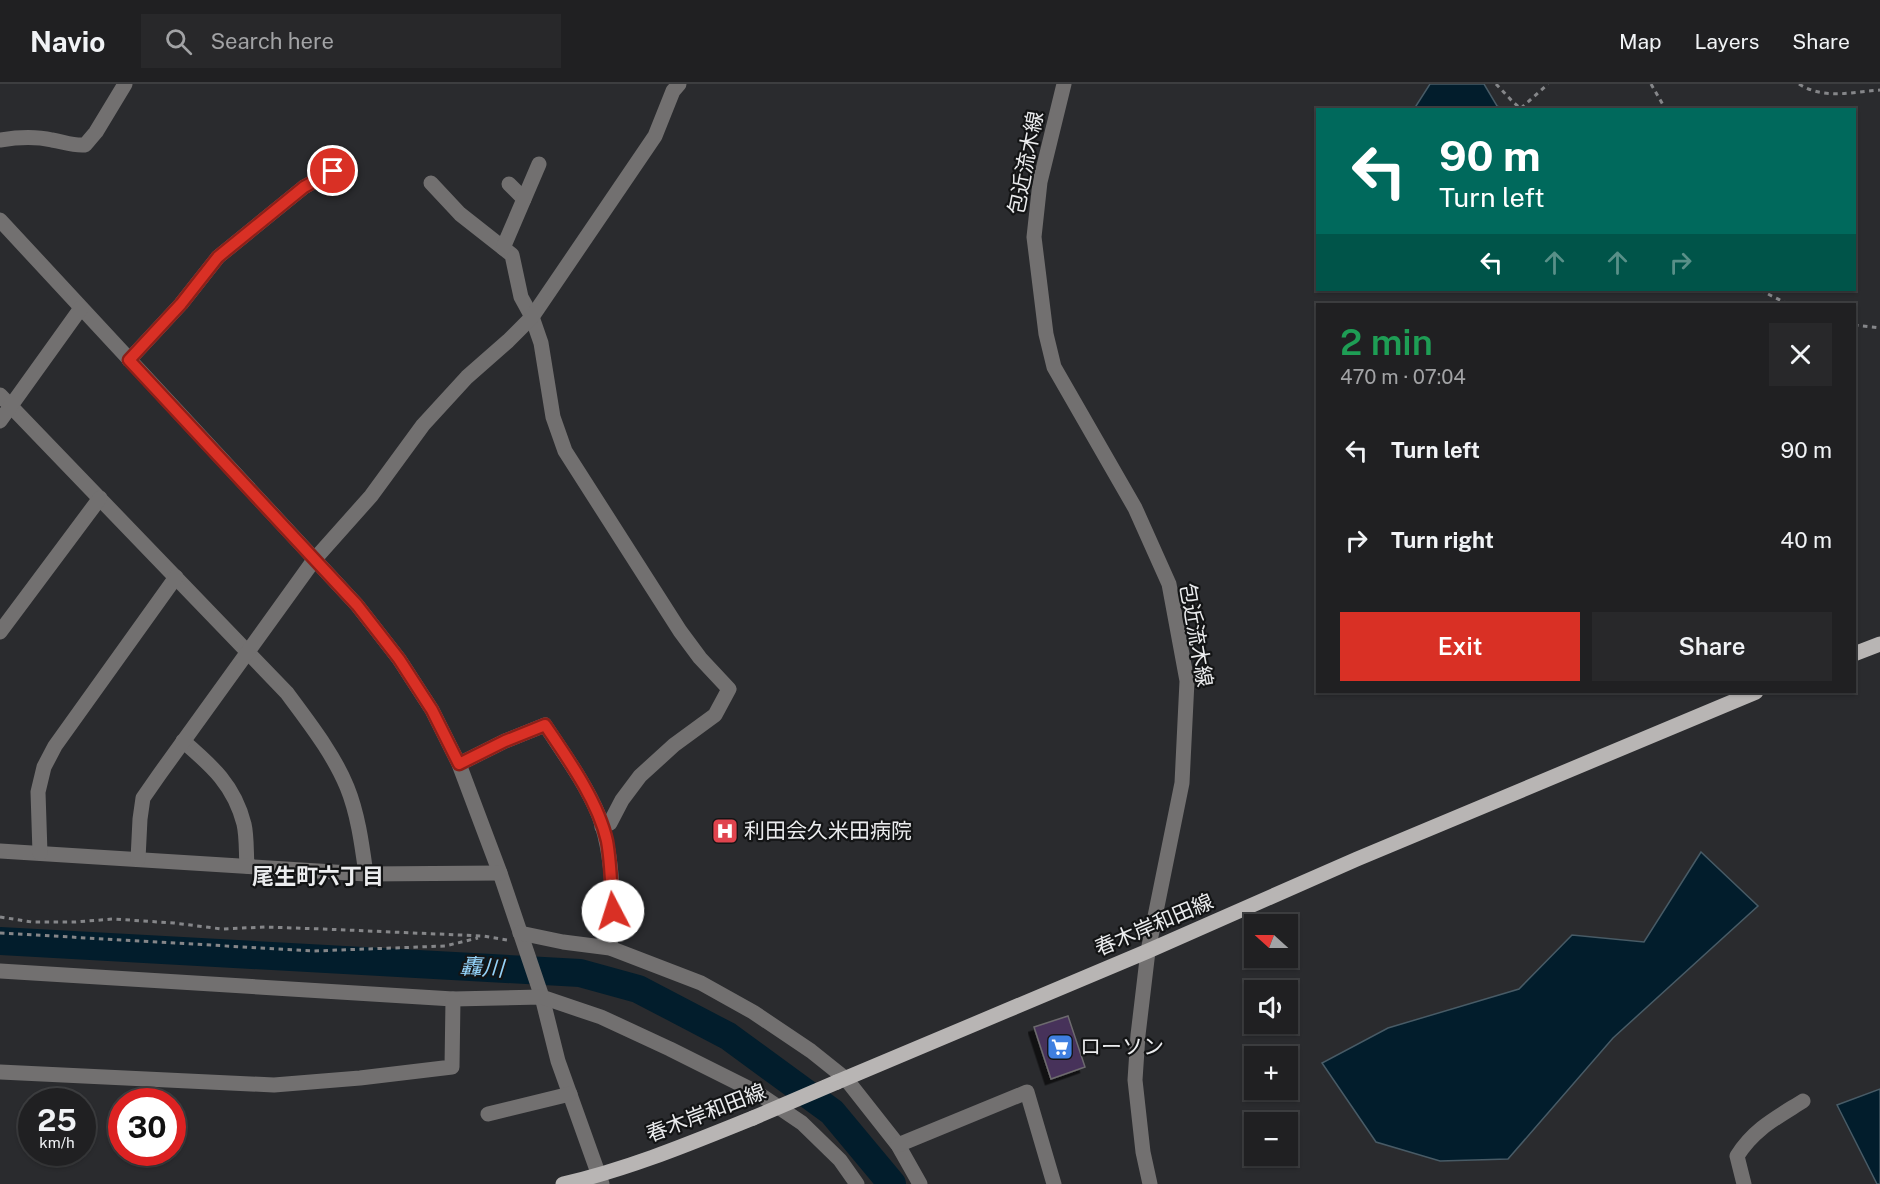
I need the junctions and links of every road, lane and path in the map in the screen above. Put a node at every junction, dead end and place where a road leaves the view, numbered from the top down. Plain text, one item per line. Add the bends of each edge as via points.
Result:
1 (125, 84) edge
2 (679, 84) edge
3 (1064, 84) edge
4 (1496, 84) edge
5 (1548, 84) edge
6 (1651, 84) edge
7 (1799, 84) edge
8 (1880, 90) edge
9 (1521, 108) edge
10 (1523, 108) edge
11 (1665, 108) edge
12 (0, 140) edge
13 (348, 163) dead end
14 (539, 164) dead end
15 (431, 183) dead end
16 (509, 184) dead end
17 (524, 199) junction
18 (0, 220) edge
19 (503, 248) junction
20 (1762, 291) edge
21 (1786, 303) edge
22 (81, 308) junction
23 (532, 317) junction
24 (1856, 325) edge
25 (1880, 328) edge
26 (129, 360) junction
27 (0, 394) edge
28 (11, 406) junction
29 (0, 422) edge
30 (100, 498) junction
31 (314, 560) junction
32 (176, 577) junction
33 (0, 632) edge
34 (1880, 644) edge
35 (247, 651) junction
36 (1856, 653) edge
37 (1754, 693) edge
38 (183, 741) junction
39 (459, 764) junction
40 (602, 827) junction
41 (0, 850) edge
42 (40, 853) junction
43 (138, 859) junction
44 (247, 866) junction
45 (500, 873) junction
46 (366, 874) junction
47 (0, 917) edge
48 (0, 933) edge
49 (483, 936) junction
50 (522, 938) junction
51 (610, 948) junction
52 (1148, 951) junction
53 (0, 971) edge
54 (540, 993) junction
55 (453, 999) junction
56 (0, 1072) edge
57 (841, 1081) junction
58 (570, 1094) junction
59 (1803, 1101) dead end
60 (488, 1114) dead end
61 (898, 1145) junction
62 (601, 1180) edge
63 (563, 1184) edge
64 (857, 1184) edge
65 (920, 1184) edge
66 (1054, 1184) edge
67 (1150, 1184) edge
68 (1744, 1184) edge

1 - 12 street via 85,145 24,137
2 - 23 street via 655,136
3 - 52 street, 包近流木線 via 1040,182 1035,237 1046,334 1054,367 1135,508 1169,584 1187,681 1182,783
4 - 9 path
5 - 10 path
6 - 11 path
7 - 8 path via 1819,93
13 - 26 street via 304,187 218,257
14 - 17 street
15 - 19 street via 460,214
16 - 17 street
17 - 19 street
18 - 22 street
19 - 23 street via 512,255 521,297
20 - 21 path
22 - 26 street
22 - 28 street
23 - 31 street via 466,377
23 - 40 street via 541,344 553,417 565,451 680,631 729,689 715,715 640,776 610,823
24 - 25 path
26 - 31 street
27 - 28 street
28 - 29 street
28 - 30 street
30 - 32 street
30 - 33 street
31 - 35 street
31 - 39 street via 357,605 399,659 432,710
32 - 35 street
32 - 42 street via 44,767 38,792
34 - 36 main road
35 - 38 street
35 - 46 street via 287,693 324,742 348,788
37 - 52 main road, 春木岸和田線
38 - 43 street via 144,798
38 - 44 street via 232,790 244,825
39 - 40 street via 545,725 573,767
39 - 45 street
40 - 51 street via 607,841 613,911
41 - 42 street
42 - 43 street
43 - 44 street
44 - 46 street
45 - 46 street
45 - 50 street
47 - 49 path via 32,922 113,919 222,929 311,928
48 - 49 path via 314,951 445,946
49 - 50 path
50 - 51 street
50 - 54 street
51 - 57 street via 701,983 753,1012 811,1051
52 - 57 main road, 春木岸和田線
52 - 67 street, 包近流木線 via 1136,1080
53 - 55 street
54 - 55 street
54 - 58 street
54 - 64 street via 601,1017 756,1092 802,1124 840,1160
55 - 56 street via 452,1067 274,1085
57 - 61 street
57 - 62 main road, 春木岸和田線, bridge
58 - 60 street
58 - 62 street
59 - 68 street via 1746,1142 1737,1156
61 - 65 street
61 - 66 street via 1027,1092
62 - 63 main road, 春木岸和田線

